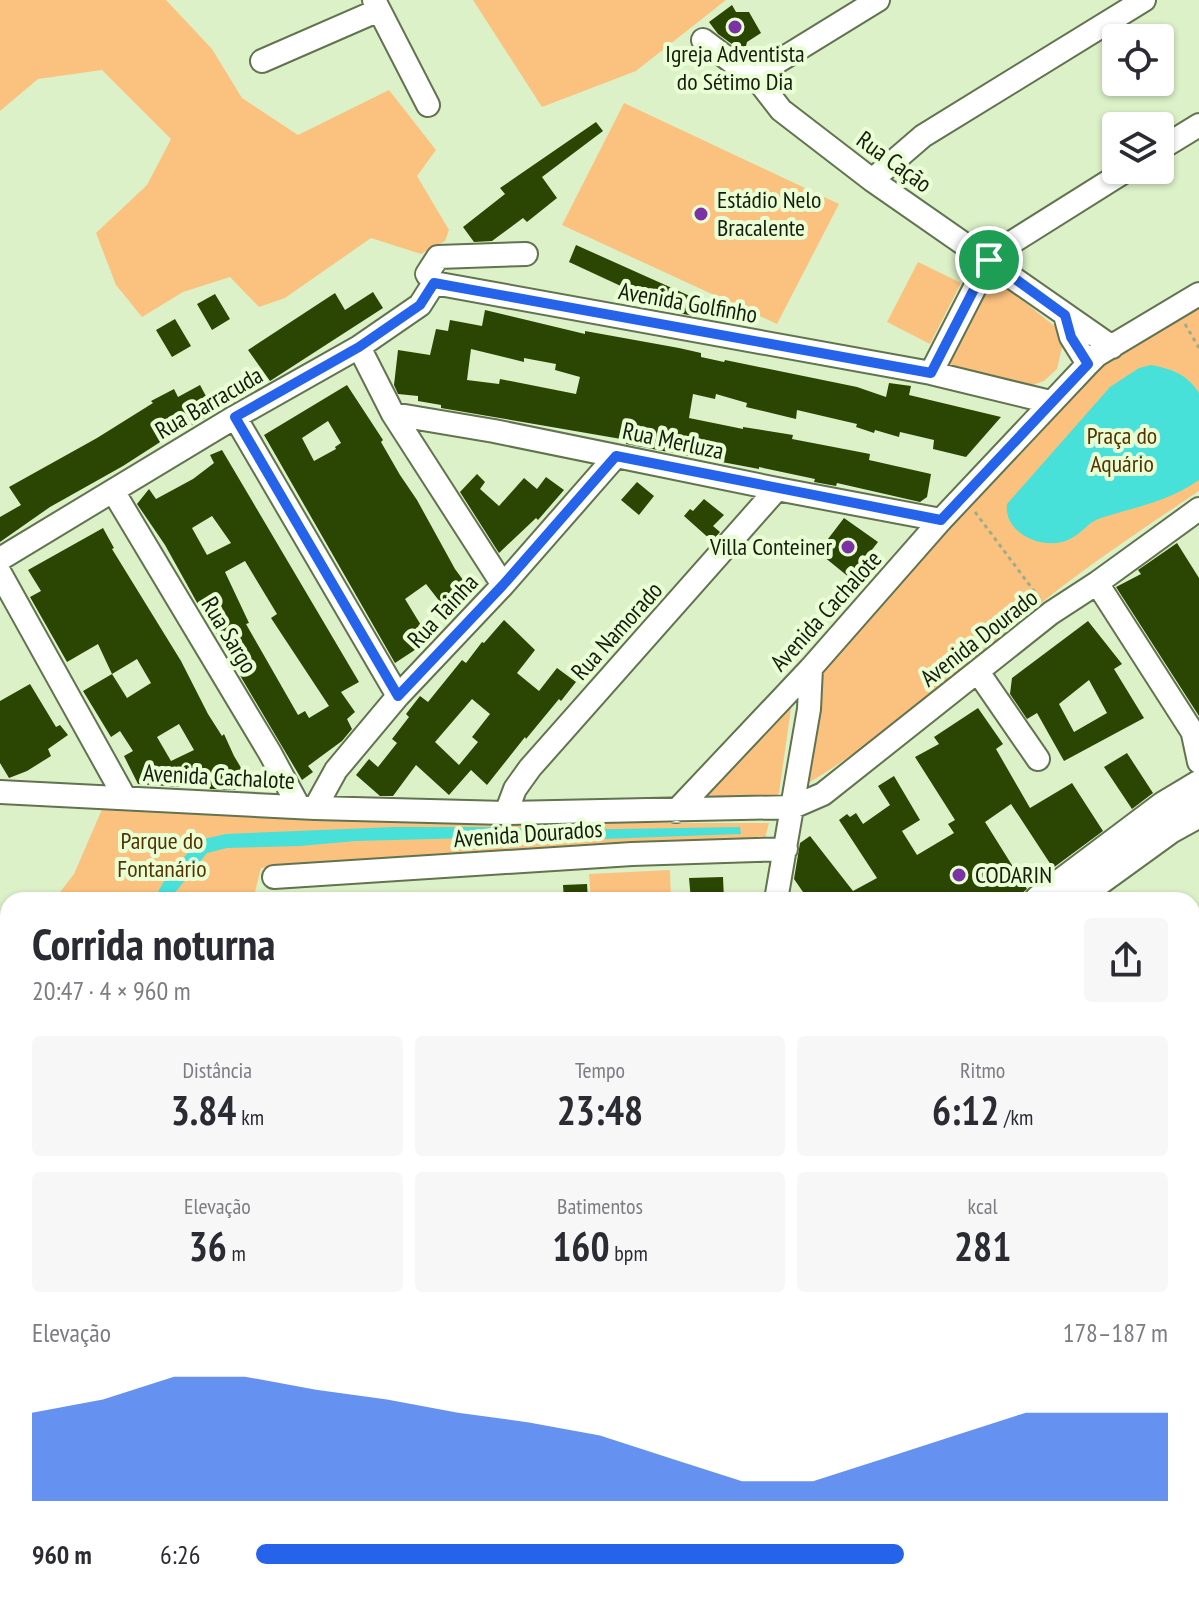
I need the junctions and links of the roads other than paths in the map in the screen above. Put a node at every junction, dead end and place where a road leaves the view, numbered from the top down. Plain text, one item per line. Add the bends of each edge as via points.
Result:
1 (878, 0) edge
2 (1144, 0) edge
3 (376, 5) edge
4 (703, 40) dead end
5 (262, 61) dead end
6 (760, 83) junction
7 (428, 105) dead end
8 (1199, 125) edge
9 (1174, 140) edge
10 (872, 180) junction
11 (1105, 184) edge
12 (526, 254) dead end
13 (989, 260) junction
14 (434, 283) junction
15 (1199, 294) edge
16 (1065, 315) junction
17 (359, 347) junction
18 (1112, 347) junction
19 (1088, 364) junction
20 (931, 373) junction
21 (1050, 402) junction
22 (393, 414) junction
23 (235, 417) junction
24 (616, 456) junction
25 (777, 489) junction
26 (113, 491) junction
27 (1199, 509) edge
28 (941, 520) junction
29 (0, 559) edge
30 (0, 573) edge
31 (1097, 583) junction
32 (503, 585) junction
33 (811, 668) junction
34 (978, 672) junction
35 (398, 696) junction
36 (1196, 738) edge
37 (1038, 759) dead end
38 (1199, 762) edge
39 (1199, 785) edge
40 (0, 792) edge
41 (125, 798) junction
42 (793, 807) junction
43 (307, 808) junction
44 (676, 811) junction
45 (506, 813) junction
46 (1199, 813) edge
47 (786, 849) junction
48 (274, 877) dead end
49 (778, 892) edge
50 (1061, 892) edge
51 (1064, 892) edge

1 - 6 street via 769,67
2 - 10 street via 923,136
3 - 5 street
3 - 7 street
4 - 6 street, Rua Cação
6 - 10 street, Rua Cação via 781,110
8 - 9 street
10 - 13 street, Rua Cação
11 - 13 street
12 - 14 street via 438,257 427,274
13 - 16 street, Rua Cação
13 - 20 street
14 - 17 street, Rua Barracuda via 420,305
14 - 20 street, Avenida Golfinho
15 - 18 street, Avenida Cachalote
16 - 18 street, Rua Cação
16 - 19 street
17 - 22 street
17 - 23 street, Rua Barracuda
18 - 19 street, Avenida Cachalote
19 - 21 street, Avenida Cachalote
20 - 21 street, Avenida Golfinho
21 - 28 street, Avenida Cachalote
22 - 24 street, Rua Merluza
22 - 32 street
23 - 26 street, Rua Barracuda
23 - 35 street
24 - 25 street, Rua Merluza
24 - 32 street, Rua Tainha
25 - 28 street, Rua Merluza
25 - 45 street, Rua Namorado via 530,768
26 - 29 street, Rua Barracuda
26 - 43 street, Rua Sargo
27 - 31 street, Avenida Dourado
28 - 33 street, Avenida Cachalote
30 - 41 street
31 - 34 street, Avenida Dourado
31 - 36 street
32 - 35 street, Rua Tainha
33 - 42 street
33 - 44 street, Avenida Cachalote
34 - 37 street
34 - 42 street, Avenida Dourado via 823,794
35 - 43 street, Rua Tainha
36 - 38 street
39 - 50 main road via 1164,806
40 - 41 street, Avenida Cachalote
41 - 43 street, Avenida Cachalote
42 - 44 street, Avenida Cachalote
42 - 47 street
43 - 45 street, Avenida Cachalote
44 - 45 street, Avenida Cachalote
46 - 51 main road
47 - 48 street, Avenida Dourados
47 - 49 street

